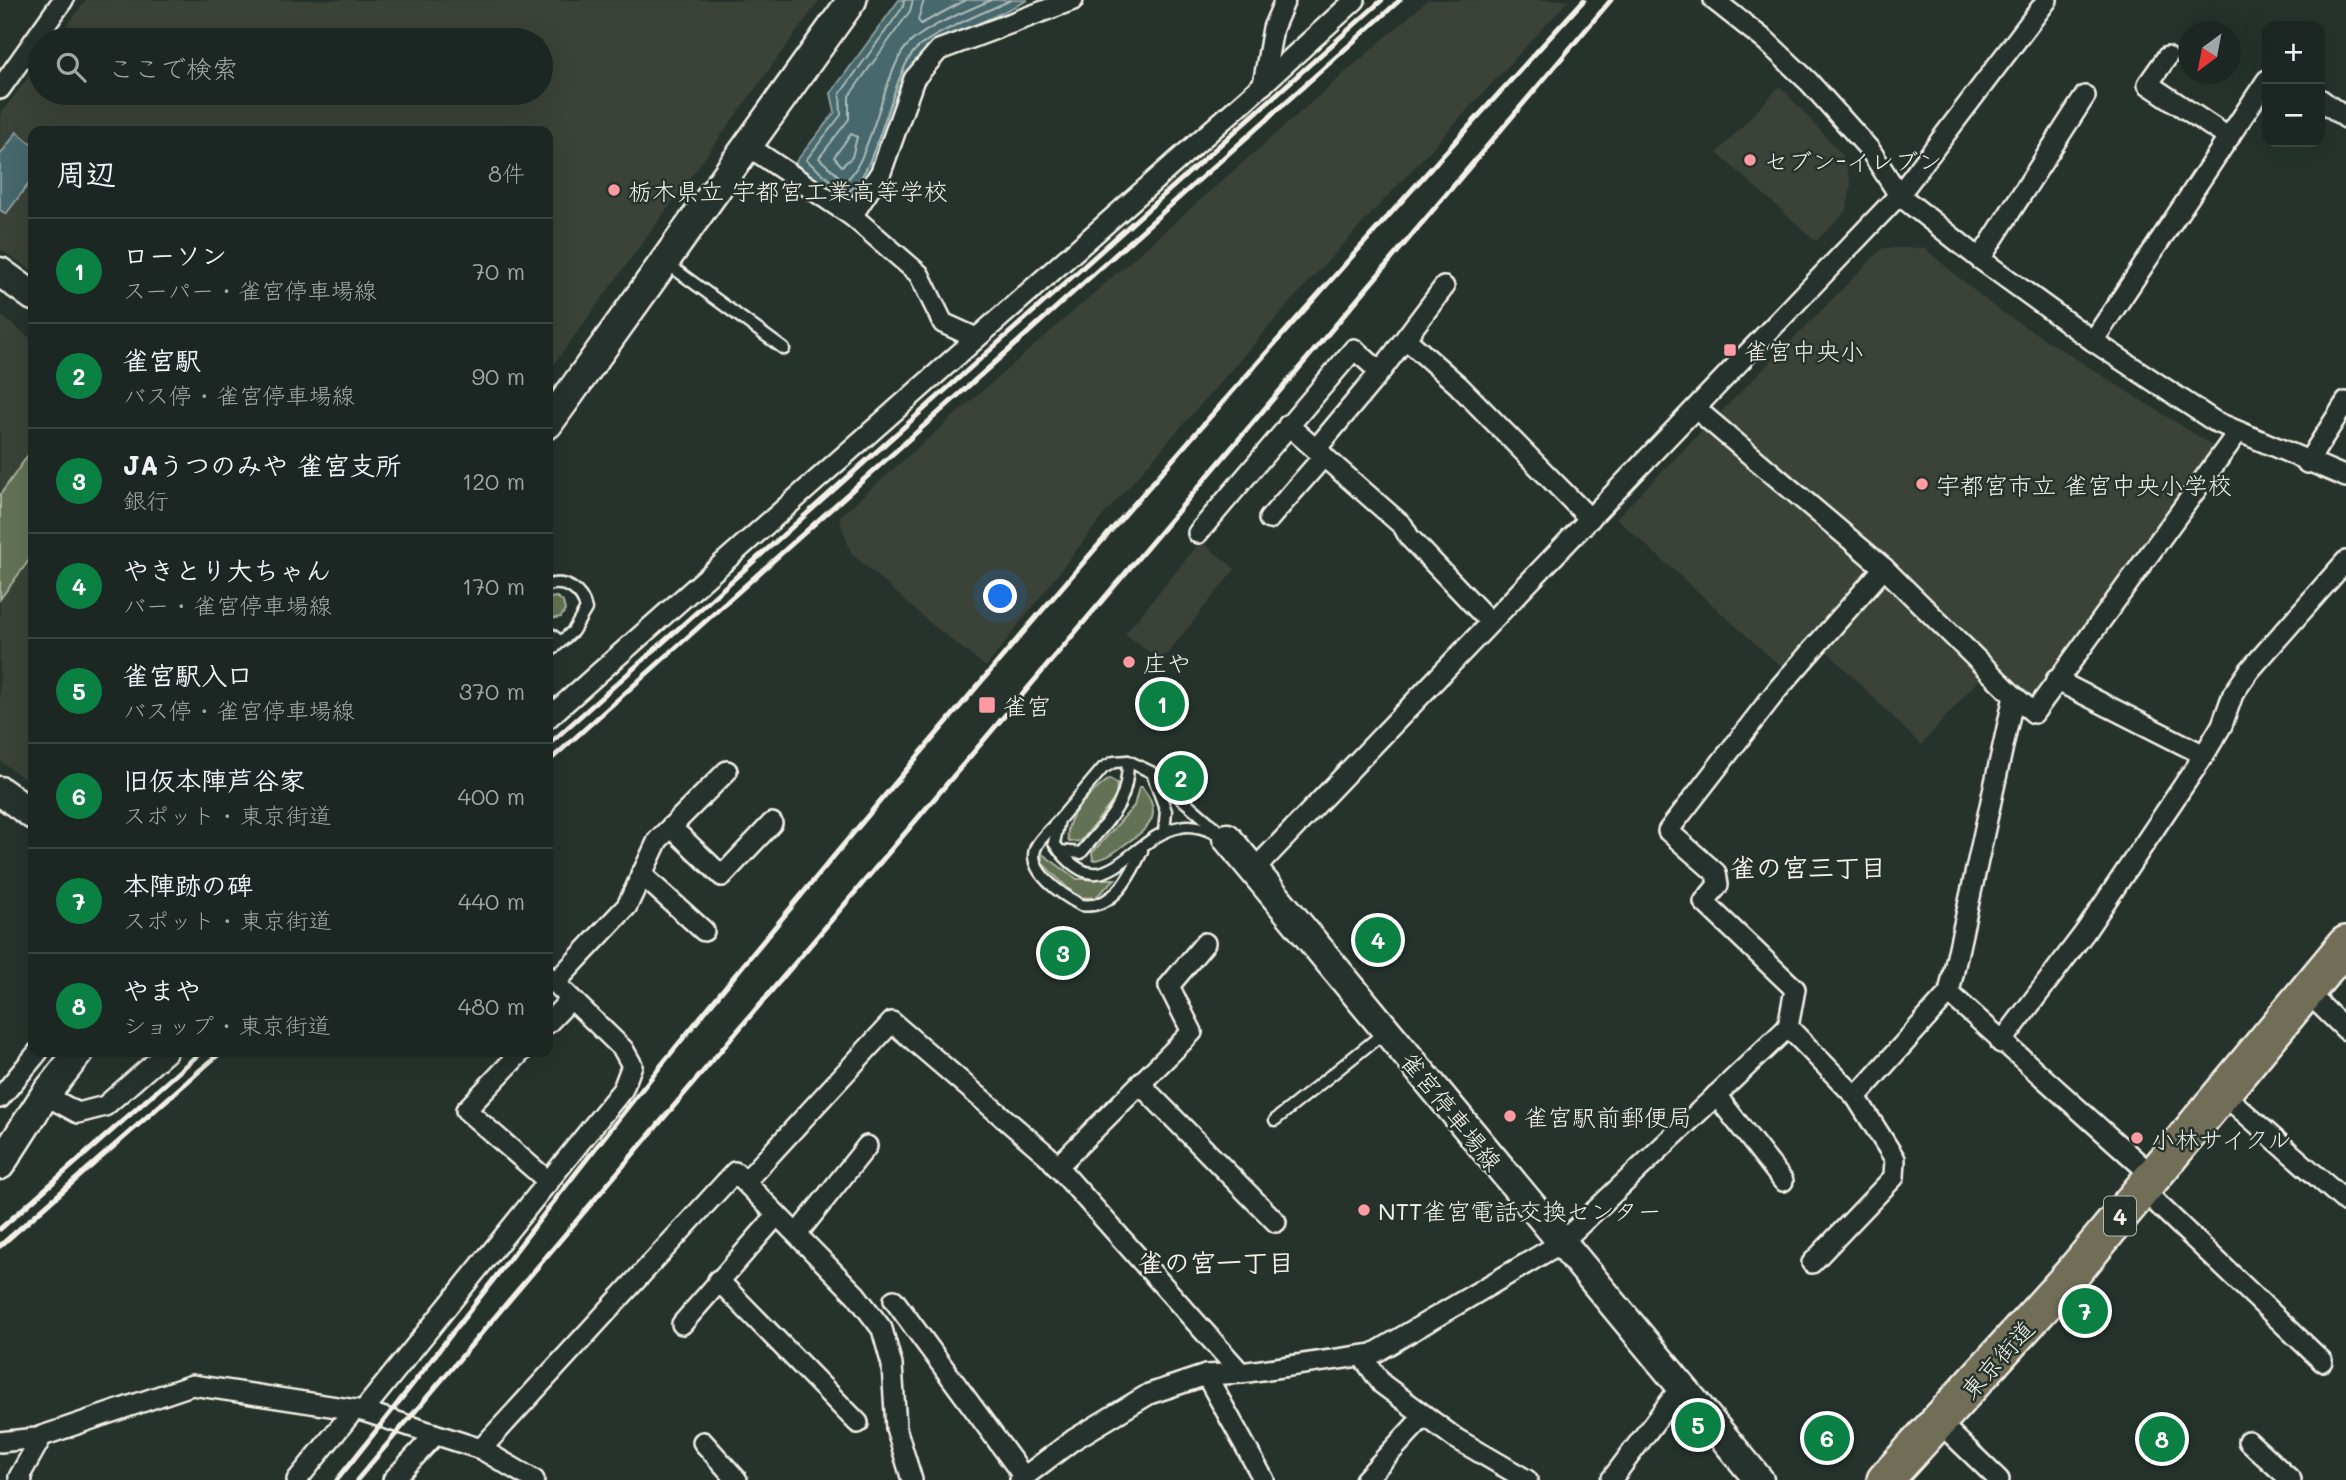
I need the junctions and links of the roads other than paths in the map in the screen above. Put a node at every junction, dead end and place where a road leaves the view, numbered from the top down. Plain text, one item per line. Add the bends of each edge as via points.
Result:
1 (63, 0) edge
2 (852, 0) edge
3 (1073, 0) edge
4 (1285, 0) edge
5 (1355, 0) edge
6 (1714, 0) edge
7 (2047, 0) edge
8 (43, 28) edge
9 (28, 49) edge
10 (2167, 57) dead end
11 (2264, 84) edge
12 (1263, 85) junction
13 (0, 89) edge
14 (2085, 96) dead end
15 (2325, 103) edge
16 (2346, 118) edge
17 (2229, 138) junction
18 (748, 146) junction
19 (1899, 195) junction
20 (852, 216) junction
21 (1980, 258) junction
22 (664, 262) junction
23 (0, 272) edge
24 (1444, 287) dead end
25 (28, 292) edge
26 (976, 338) junction
27 (1406, 339) junction
28 (2093, 341) junction
29 (784, 349) dead end
30 (1380, 372) junction
31 (2346, 402) edge
32 (1696, 409) junction
33 (553, 417) edge
34 (1288, 425) junction
35 (2238, 432) junction
36 (1320, 453) junction
37 (2307, 463) junction
38 (2346, 477) edge
39 (1269, 519) dead end
40 (1590, 519) junction
41 (1198, 533) dead end
42 (2346, 561) edge
43 (1884, 568) junction
44 (553, 585) edge
45 (1490, 622) junction
46 (553, 636) edge
47 (562, 642) junction
48 (553, 649) edge
49 (2056, 680) junction
50 (2014, 696) junction
51 (553, 714) edge
52 (2204, 755) junction
53 (1128, 761) junction
54 (727, 771) dead end
55 (1151, 772) junction
56 (0, 791) edge
57 (28, 811) edge
58 (1059, 820) junction
59 (772, 822) dead end
60 (671, 827) junction
61 (1164, 832) junction
62 (1227, 838) junction
63 (1144, 848) junction
64 (1060, 851) junction
65 (1254, 870) junction
66 (641, 874) junction
67 (704, 931) dead end
68 (1205, 943) dead end
69 (2346, 944) edge
70 (553, 977) edge
71 (553, 981) edge
72 (2306, 991) junction
73 (1949, 993) junction
74 (571, 999) junction
75 (553, 1018) edge
76 (1788, 1027) junction
77 (2346, 1030) edge
78 (1387, 1031) junction
79 (2001, 1043) junction
80 (34, 1057) edge
81 (75, 1057) edge
82 (161, 1057) edge
83 (516, 1057) edge
84 (1140, 1084) junction
85 (2222, 1093) junction
86 (45, 1095) junction
87 (1716, 1095) junction
88 (1856, 1097) junction
89 (0, 1098) edge
90 (1275, 1120) dead end
91 (867, 1146) dead end
92 (0, 1165) edge
93 (1057, 1167) junction
94 (1783, 1181) dead end
95 (549, 1182) junction
96 (745, 1182) junction
97 (2149, 1183) junction
98 (2346, 1202) edge
99 (777, 1214) junction
100 (1276, 1222) dead end
101 (797, 1234) junction
102 (1561, 1243) junction
103 (1812, 1263) dead end
104 (718, 1280) junction
105 (894, 1300) dead end
106 (682, 1324) dead end
107 (1362, 1356) junction
108 (2322, 1361) dead end
109 (1241, 1373) junction
110 (1206, 1375) junction
111 (1681, 1387) junction
112 (359, 1410) junction
113 (1424, 1416) junction
114 (858, 1423) dead end
115 (1940, 1423) junction
116 (43, 1436) junction
117 (434, 1437) junction
118 (2248, 1441) dead end
119 (0, 1442) edge
120 (703, 1442) dead end
121 (481, 1449) junction
122 (1022, 1478) edge
123 (22, 1480) edge
124 (297, 1480) edge
125 (393, 1480) edge
126 (534, 1480) edge
127 (737, 1480) edge
128 (912, 1480) edge
129 (1264, 1480) edge
130 (1365, 1480) edge
131 (1527, 1480) edge
132 (1611, 1480) edge
133 (1759, 1480) edge
134 (1885, 1480) edge
135 (1999, 1480) edge
136 (2291, 1480) edge

1 - 8 street
2 - 18 main road
3 - 20 street via 939,50 915,79 881,172
4 - 12 street via 1273,28
5 - 12 street
6 - 19 street via 1810,82 1870,150
7 - 19 street
9 - 13 street
10 - 17 street via 2148,84
11 - 17 street
12 - 26 street
14 - 21 street
15 - 16 street
17 - 28 street
18 - 20 street
18 - 22 main road
19 - 21 street
19 - 32 street
20 - 26 street via 919,274 943,323
21 - 28 street
22 - 29 lane
22 - 33 main road
23 - 25 main road
24 - 27 street
26 - 51 street
27 - 30 street
27 - 40 street
28 - 35 street via 2186,404
30 - 34 street via 1354,349
30 - 36 street
31 - 37 street
32 - 40 street
32 - 43 street
34 - 36 street
34 - 41 street
35 - 37 street
35 - 49 street
36 - 39 street
36 - 45 street via 1404,526 1409,537
37 - 38 street
40 - 45 street
42 - 52 street via 2249,670
43 - 50 street
43 - 76 street via 1778,689 1668,831 1716,873 1718,885 1704,902 1795,989
44 - 47 lane via 565,584 584,601 583,617
45 - 65 street
46 - 47 lane
47 - 48 lane
49 - 50 street via 2034,713
49 - 52 street
50 - 73 street
52 - 79 street via 2085,932
53 - 55 lane
53 - 58 lane via 1104,768
53 - 64 lane via 1128,786 1122,802 1081,853
54 - 60 street
55 - 61 lane via 1166,811
55 - 62 lane
56 - 57 main road
58 - 63 lane via 1035,847 1035,859 1048,880 1081,905 1098,904 1116,893
58 - 64 lane via 1054,843
59 - 60 street via 722,876
60 - 66 street via 658,839
61 - 62 lane via 1182,826 1201,827
61 - 63 lane
62 - 65 main road, 雀宮停車場線
63 - 64 lane via 1123,863 1085,874
65 - 78 main road, 雀宮停車場線
66 - 67 street
66 - 70 street via 627,905
68 - 84 street via 1169,986 1192,1032
69 - 72 highway, 東京街道 / 4
71 - 74 street
72 - 77 street
72 - 85 highway, 東京街道 / 4
73 - 79 street
73 - 88 street
74 - 75 street
74 - 95 street via 623,1049 632,1065 623,1089
76 - 87 street
76 - 88 street
78 - 90 lane
78 - 102 main road, 雀宮停車場線
79 - 97 street
80 - 89 street
81 - 86 main road
82 - 86 street via 105,1106 78,1112
83 - 95 street via 466,1110
84 - 93 street
84 - 100 street
85 - 97 highway, 東京街道 / 4
85 - 98 street
86 - 92 main road
87 - 94 street
87 - 102 street
88 - 103 street via 1895,1159 1894,1177
91 - 101 street
93 - 96 street via 892,1022
93 - 109 street
95 - 112 street
96 - 99 street
96 - 121 street via 736,1172
97 - 108 street
97 - 115 highway, 東京街道 / 4
99 - 101 street
99 - 104 street
101 - 128 street via 882,1329 892,1365 896,1428
102 - 107 street via 1373,1354
102 - 111 main road, 雀宮停車場線
104 - 106 street
104 - 114 street
105 - 122 street
107 - 109 street
107 - 113 street via 1382,1384
109 - 110 street
110 - 122 street via 1149,1394 1073,1440
110 - 129 street
111 - 132 street
111 - 133 main road, 雀宮停車場線
112 - 116 street via 192,1385
112 - 117 street
112 - 124 street
113 - 130 street
113 - 131 street
115 - 134 highway, 東京街道 / 4
115 - 135 street
116 - 119 street
116 - 123 street via 19,1477
117 - 121 street
117 - 125 street
118 - 136 street
120 - 127 street
121 - 126 street

